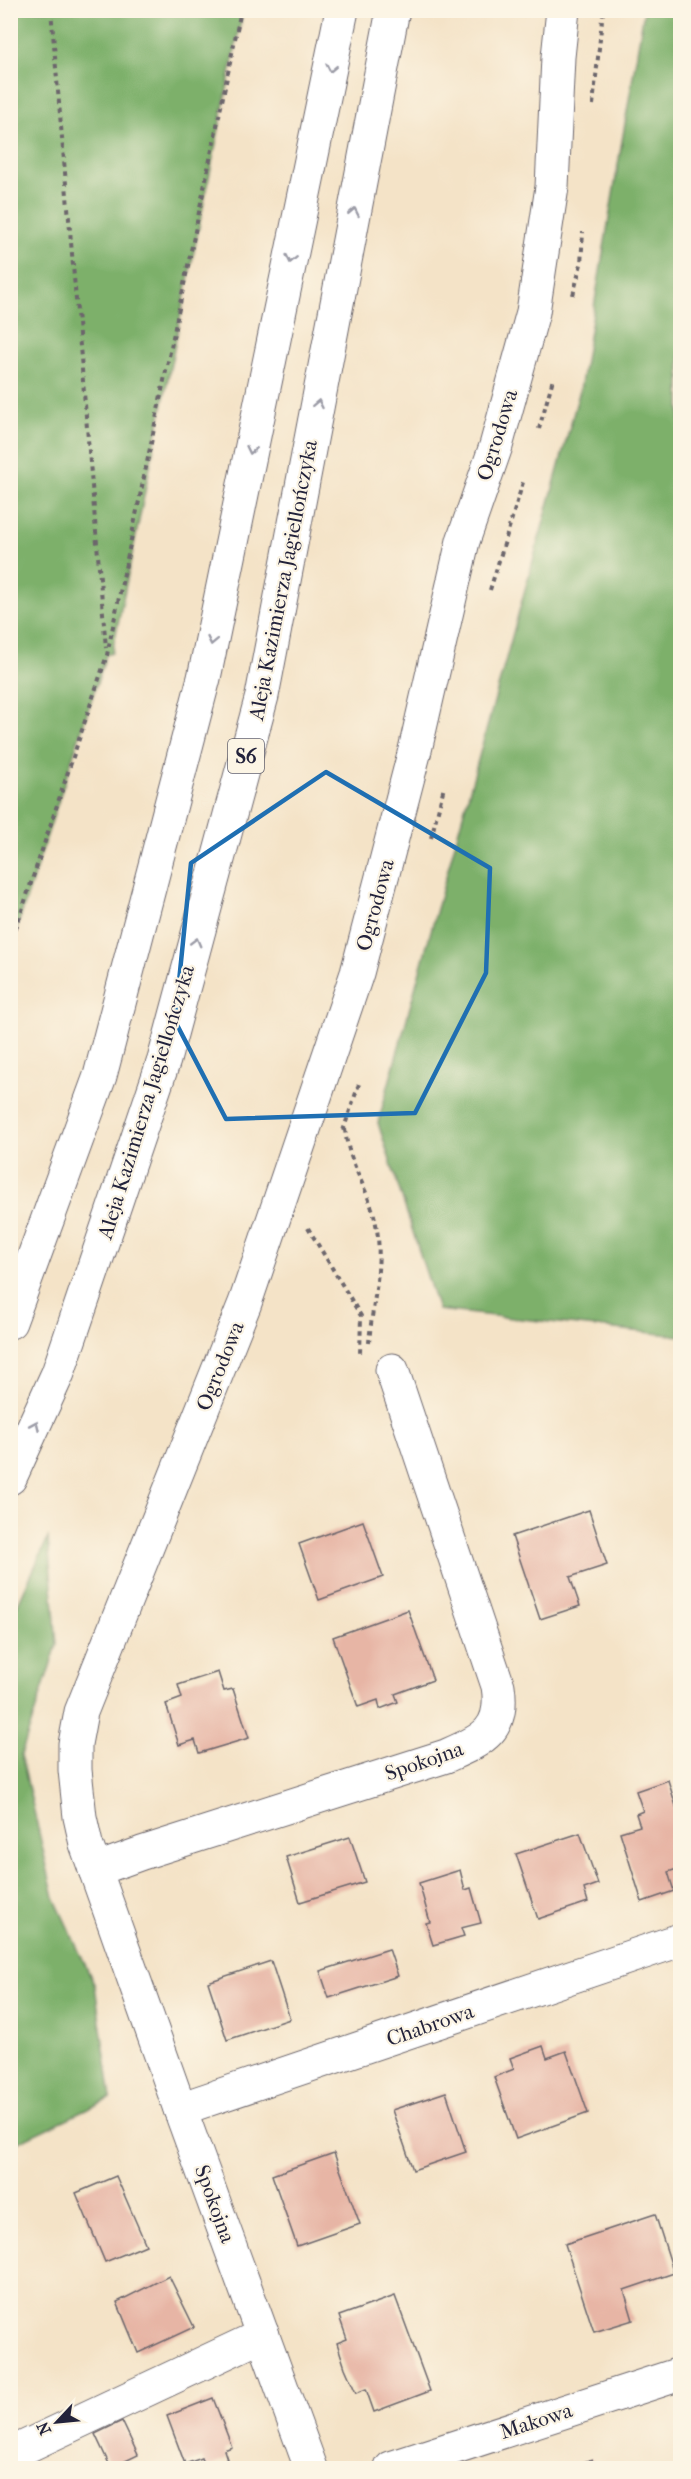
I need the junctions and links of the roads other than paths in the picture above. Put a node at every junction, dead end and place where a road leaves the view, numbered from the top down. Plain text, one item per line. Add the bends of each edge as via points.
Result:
1 (342, 10) edge
2 (393, 10) edge
3 (563, 10) edge
4 (10, 1322) edge
5 (380, 1360) road end
6 (10, 1478) edge
7 (75, 1770) joint
8 (96, 1870) junction
9 (681, 1940) edge
10 (180, 2109) junction
11 (262, 2335) junction
12 (681, 2374) edge
13 (10, 2454) edge
14 (312, 2469) edge
15 (390, 2469) edge

1 -> 4 main road via 204,678 100,1076
6 -> 2 main road, Aleja Kazimierza Jagiellończyka / S6 via 58,1373 164,1060 262,696
3 - 7 main road, Ogrodowa via 552,188 533,312 496,446 463,542 415,750 357,973 246,1303 81,1712
5 - 8 main road, Spokojna via 498,1686 499,1716 479,1740 446,1756
7 - 8 main road, Spokojna via 80,1817
8 - 10 main road, Spokojna
9 - 10 main road, Chabrowa
10 - 11 main road, Spokojna
11 - 13 main road
11 - 14 main road, Spokojna
12 - 15 main road, Makowa

